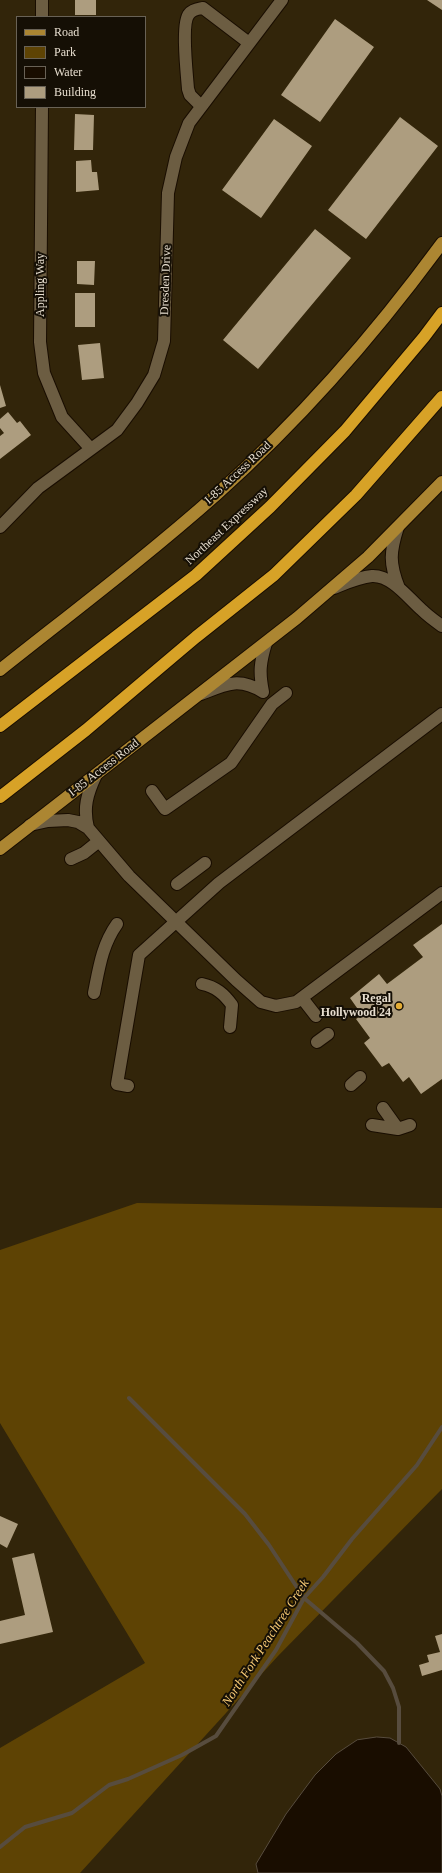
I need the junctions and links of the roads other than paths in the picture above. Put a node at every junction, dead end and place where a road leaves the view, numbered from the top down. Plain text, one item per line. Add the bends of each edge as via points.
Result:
1 (42, 0) edge
2 (282, 0) edge
3 (42, 16) edge
4 (249, 43) junction
5 (201, 106) junction
6 (42, 108) edge
7 (442, 242) edge
8 (442, 313) edge
9 (442, 397) edge
10 (91, 449) junction
11 (442, 482) edge
12 (0, 527) edge
13 (398, 527) junction
14 (332, 588) junction
15 (399, 588) junction
16 (442, 626) edge
17 (266, 643) junction
18 (0, 670) edge
19 (286, 692) dead end
20 (200, 694) junction
21 (442, 714) edge
22 (0, 726) edge
23 (96, 775) junction
24 (152, 791) dead end
25 (0, 796) edge
26 (30, 825) junction
27 (88, 828) junction
28 (99, 841) junction
29 (0, 849) edge
30 (71, 859) dead end
31 (205, 863) dead end
32 (177, 884) dead end
33 (442, 893) edge
34 (176, 921) junction
35 (117, 924) dead end
36 (202, 984) dead end
37 (94, 993) dead end
38 (302, 998) junction
39 (316, 1016) dead end
40 (230, 1027) dead end
41 (328, 1034) dead end
42 (317, 1042) dead end
43 (128, 1086) dead end
44 (384, 1108) dead end
45 (372, 1125) dead end
46 (410, 1125) dead end
47 (398, 1129) junction

1 - 3 street
2 - 4 street, Dresden Drive
4 - 5 street, Dresden Drive
4 - 5 street via 203,8 188,14 185,29 188,89 190,95
5 - 10 street, Dresden Drive via 189,123 176,157 168,193 164,341 154,375 137,404 117,430
6 - 10 street, Appling Way via 40,342 44,373 62,417
7 - 18 main road, I-85 Access Road via 386,316 336,373 289,424 223,488 130,568
8 - 22 highway, Northeast Expressway via 345,431 270,507 196,575
9 - 25 highway via 356,495 274,575 86,730
10 - 12 street, Dresden Drive via 38,488
11 - 13 main road, I-85 Access Road
13 - 14 main road, I-85 Access Road via 368,558
13 - 15 street via 391,554 393,573
14 - 15 street via 363,577 374,576 383,578
14 - 17 main road, I-85 Access Road
15 - 16 street
17 - 20 main road, I-85 Access Road
17 - 20 street via 260,662 263,692 251,684 233,683
19 - 24 street via 272,704 228,765 166,809
20 - 23 main road, I-85 Access Road
21 - 34 street via 219,883
23 - 26 main road, I-85 Access Road
23 - 27 street via 86,800 85,815
26 - 27 street via 68,820
26 - 29 main road, I-85 Access Road
27 - 28 street
28 - 30 street
28 - 34 street
31 - 32 street
33 - 38 street
34 - 38 street via 261,1002 276,1006 296,1002
34 - 43 street via 140,955 117,1084
35 - 37 street via 108,937 101,957
36 - 40 street via 213,987 232,1005
38 - 39 street
41 - 42 street
44 - 47 street
45 - 47 street
46 - 47 street

